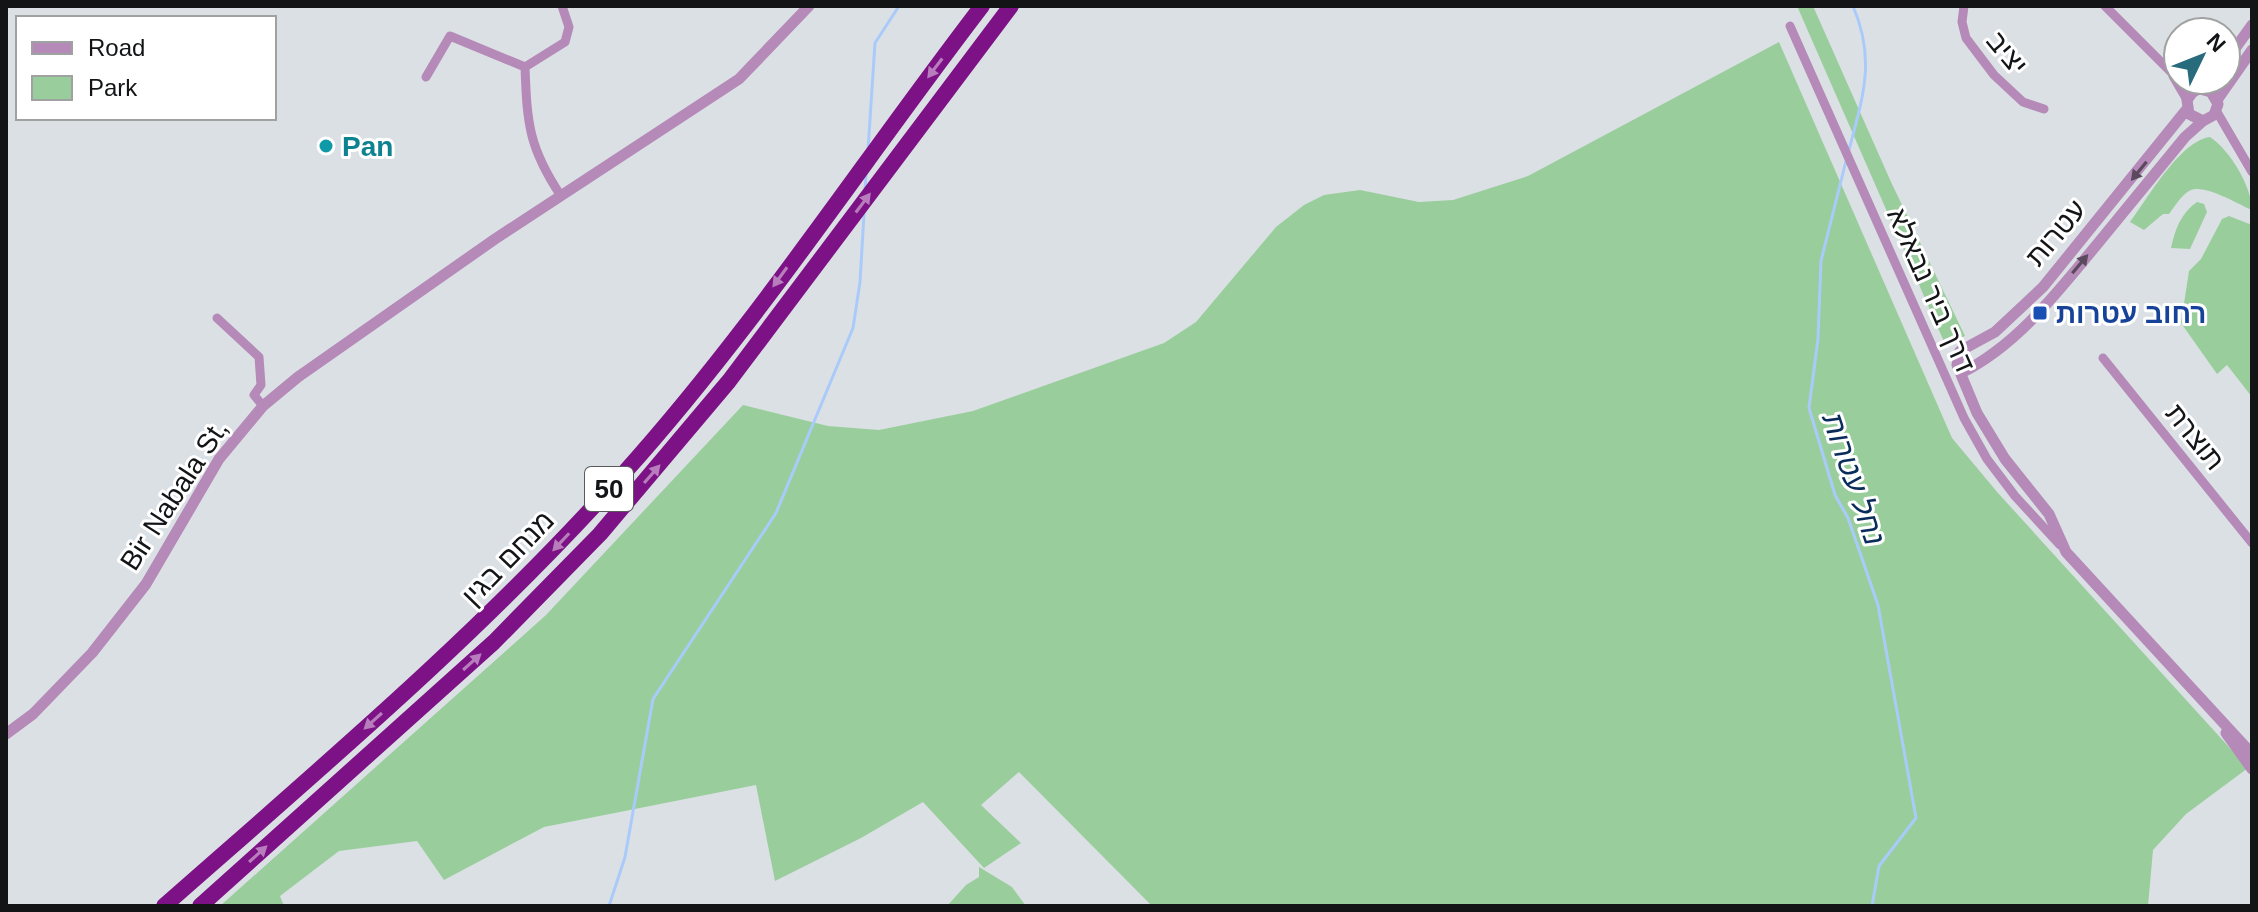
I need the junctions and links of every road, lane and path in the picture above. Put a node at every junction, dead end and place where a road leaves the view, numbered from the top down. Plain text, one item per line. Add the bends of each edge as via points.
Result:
1 (562, 6) edge
2 (809, 6) edge
3 (982, 6) edge
4 (1011, 6) edge
5 (1964, 6) edge
6 (2105, 6) edge
7 (1790, 26) dead end
8 (2252, 50) edge
9 (2162, 64) edge
10 (525, 67) junction
11 (426, 77) dead end
12 (2192, 97) junction
13 (2044, 109) dead end
14 (2211, 113) junction
15 (2252, 172) edge
16 (561, 196) junction
17 (217, 318) dead end
18 (2103, 358) dead end
19 (1961, 373) junction
20 (263, 406) junction
21 (2252, 543) edge
22 (2066, 552) junction
23 (2191, 684) junction
24 (6, 734) edge
25 (2252, 754) edge
26 (2252, 769) edge
27 (164, 906) edge
28 (200, 906) edge

1 - 10 street via 569,27 565,42
2 - 16 street, Bir Nabala St, via 739,79
3 -> 27 highway, מנחם בגין / 50 via 675,414 595,505 471,633
28 -> 4 highway, מנחם בגין / 50 via 494,642 600,534 691,430
5 - 13 street, יציב via 1966,38 1994,75 2023,102
6 - 9 street
7 - 22 street, דרך ביר נבאלא via 1964,418 2015,496
8 - 14 street, עטרות
10 - 11 street via 450,36
10 - 16 street via 527,122 542,168
12 - 14 street via 2193,118
12 - 14 street via 2211,92
12 -> 19 street, עטרות via 2043,287 1995,332 1960,351
14 - 15 street
19 -> 14 street, עטרות via 2054,297 2185,137
16 - 20 street, Bir Nabala St,
17 - 20 street via 259,357 261,385 254,395
18 - 21 street, תוצרת
19 - 22 street via 1977,413 2049,514
20 - 24 street, Bir Nabala St, via 219,459 146,584 33,714
22 - 23 street
23 - 25 street
23 - 26 street

